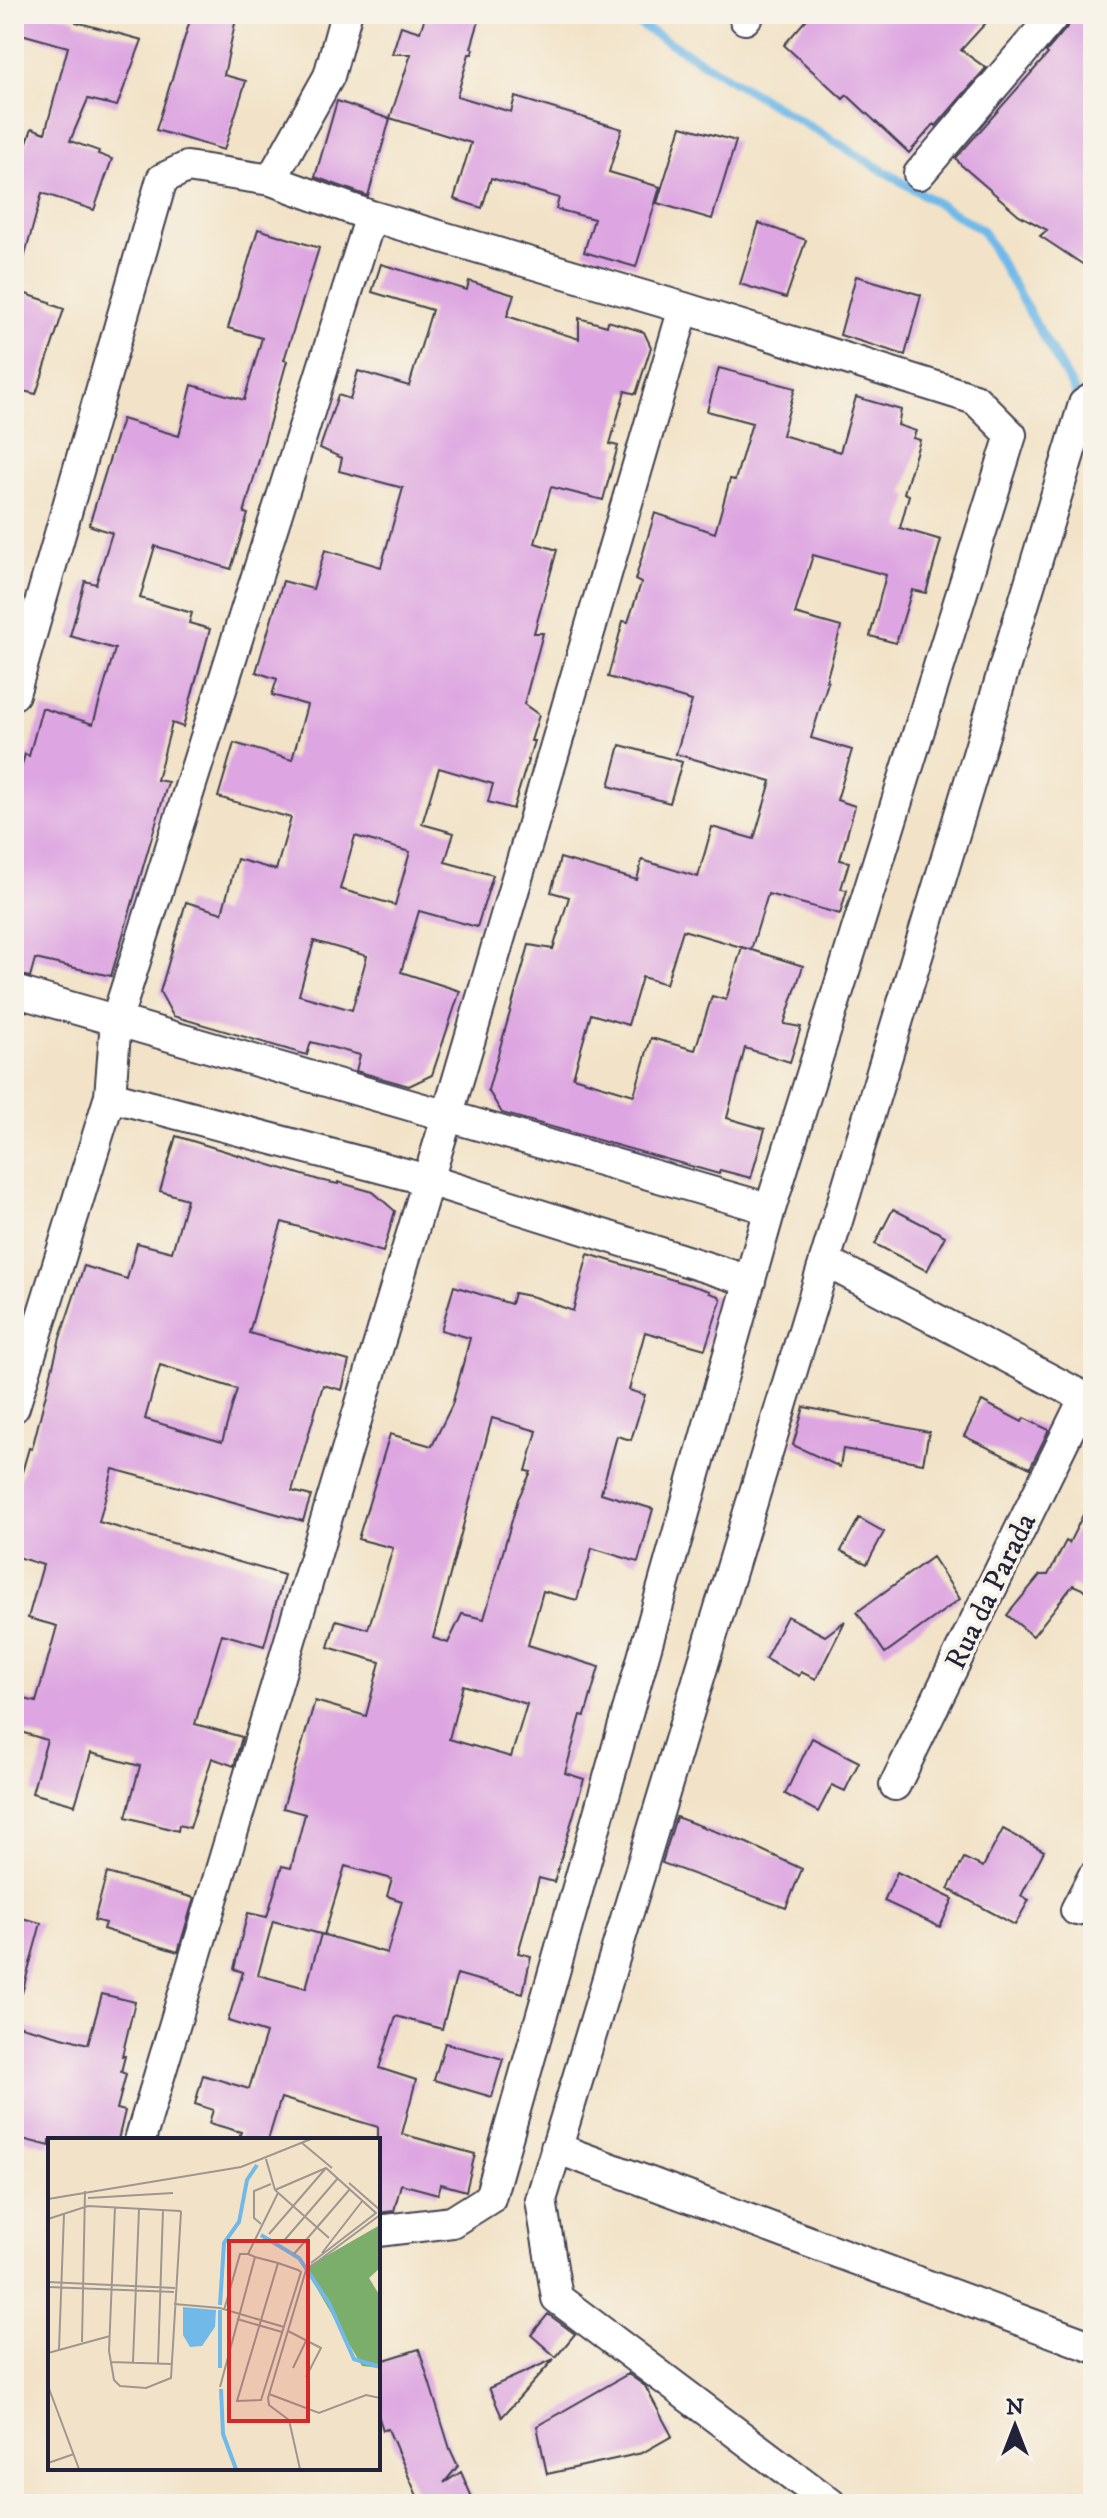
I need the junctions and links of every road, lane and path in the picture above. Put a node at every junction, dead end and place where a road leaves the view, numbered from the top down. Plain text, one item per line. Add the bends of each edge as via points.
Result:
1 (346, 14) edge
2 (1055, 14) edge
3 (919, 174) dead end
4 (271, 180) junction
5 (371, 216) junction
6 (684, 308) junction
7 (1093, 398) edge
8 (14, 694) edge
9 (14, 991) edge
10 (116, 1021) junction
11 (110, 1096) junction
12 (447, 1117) junction
13 (428, 1180) junction
14 (770, 1209) junction
15 (825, 1261) junction
16 (750, 1281) junction
17 (1089, 1400) edge
18 (14, 1407) edge
19 (895, 1785) dead end
20 (1093, 1877) edge
21 (1076, 1910) dead end
22 (141, 2138) edge
23 (556, 2148) junction
24 (380, 2231) edge
25 (1093, 2347) edge
26 (831, 2504) edge

1 - 4 street via 329,76
2 - 3 street
4 - 5 street
4 - 8 street via 187,167 162,179
5 - 6 street
5 - 10 street
6 - 12 street
6 - 14 street via 975,399 1011,435
7 - 15 street via 1084,404
9 - 10 street
10 - 11 street
10 - 12 street
11 - 13 street
11 - 18 street
12 - 13 street
12 - 14 street
13 - 16 street
13 - 22 street
14 - 16 street
15 - 17 street
15 - 23 street
16 - 24 street via 490,2198 452,2222
17 - 19 street, Rua da Parada
20 - 21 street
23 - 25 street
23 - 26 street via 541,2200 557,2298

